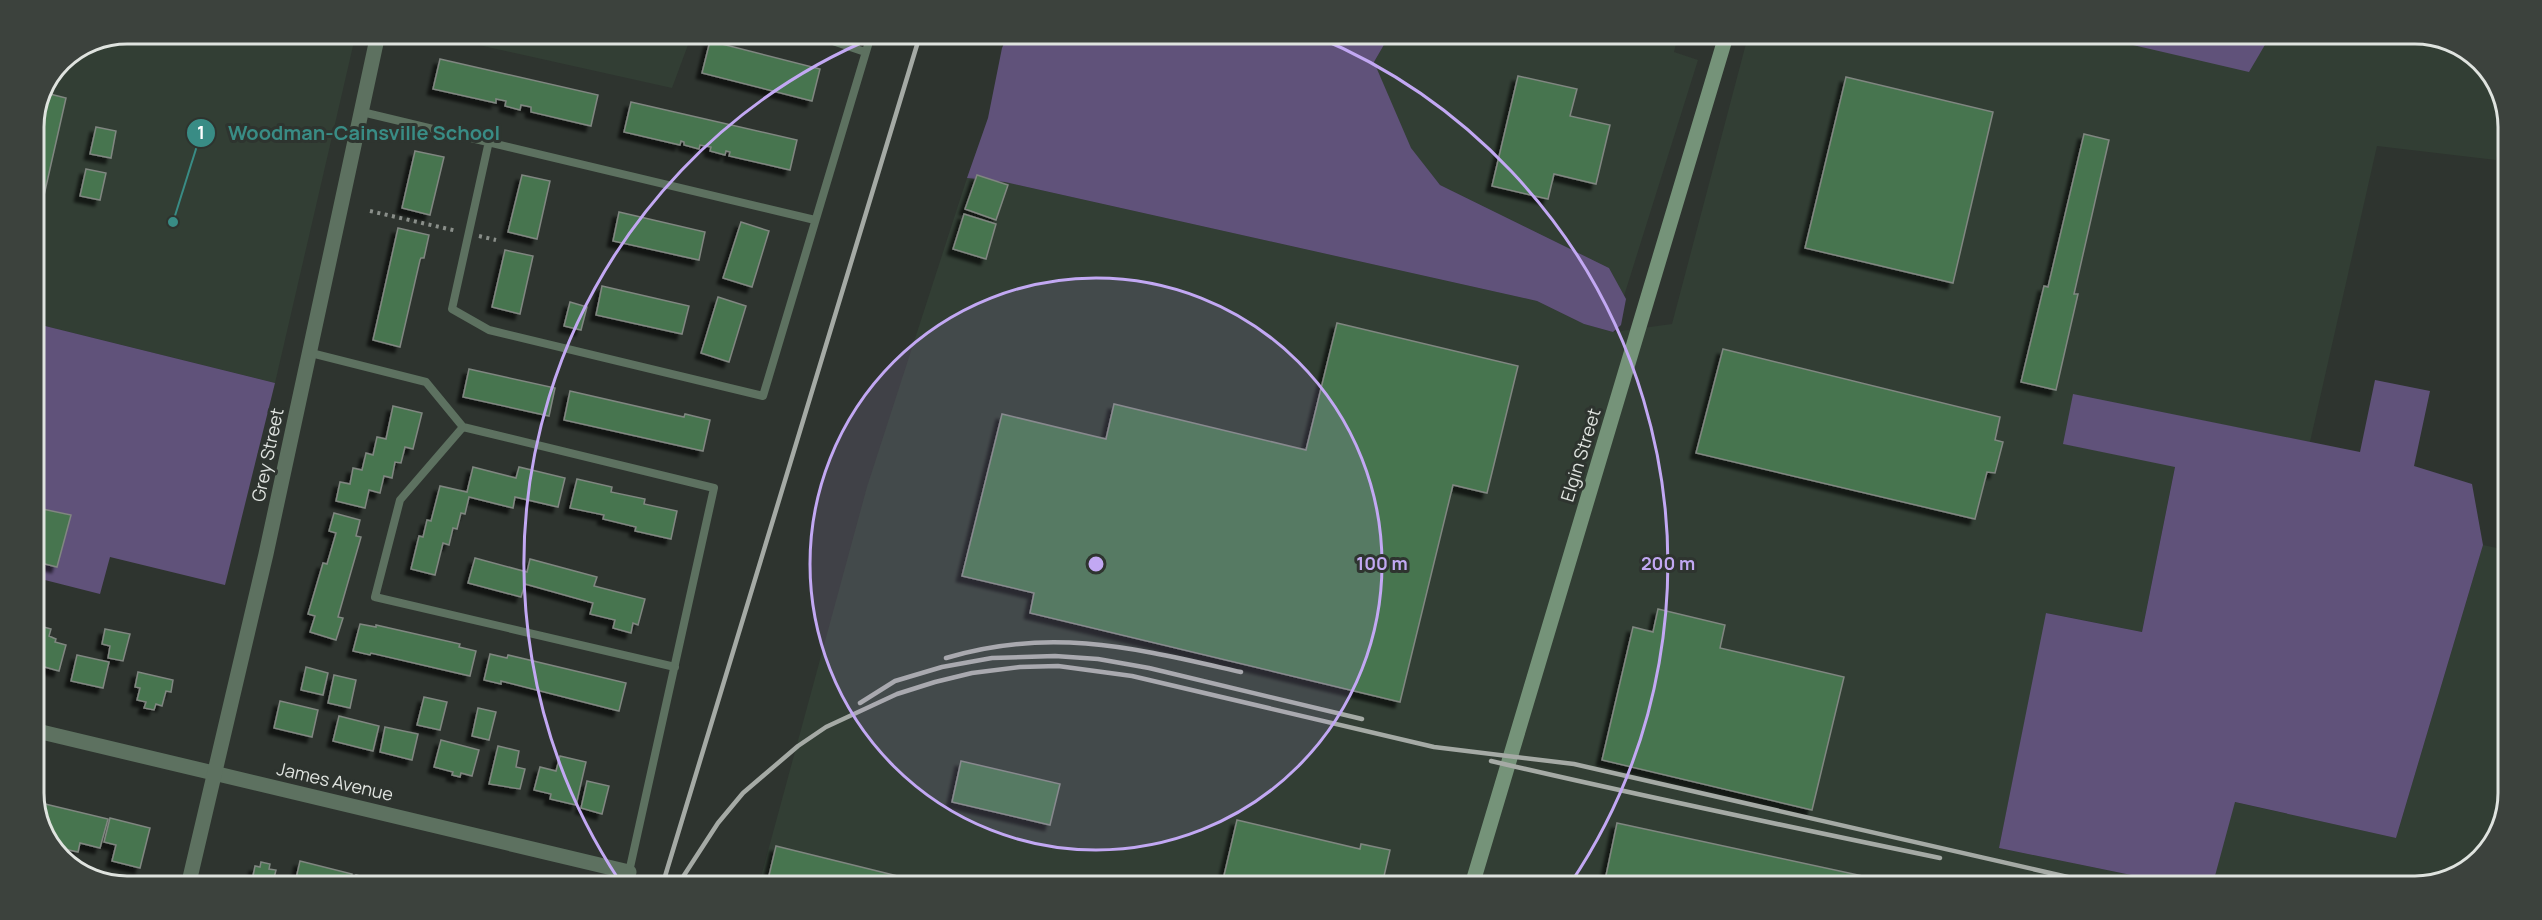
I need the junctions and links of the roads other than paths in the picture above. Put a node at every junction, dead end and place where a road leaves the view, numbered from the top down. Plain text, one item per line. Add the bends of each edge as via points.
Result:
1 (376, 43) edge
2 (838, 43) edge
3 (868, 43) edge
4 (1724, 43) edge
5 (865, 52) junction
6 (362, 112) junction
7 (489, 141) junction
8 (815, 220) junction
9 (310, 353) junction
10 (463, 427) junction
11 (675, 667) junction
12 (44, 733) edge
13 (214, 774) junction
14 (629, 872) joint
15 (190, 876) edge
16 (1475, 876) edge

1 - 6 street, Grey Street
2 - 5 lane
3 - 5 lane
4 - 16 main road, Elgin Street
5 - 8 lane
6 - 7 lane
6 - 9 street, Grey Street
7 - 8 lane
7 - 8 lane via 452,309 489,330 763,396
9 - 10 lane via 426,382
9 - 13 street, Grey Street
10 - 11 lane via 714,488
10 - 11 lane via 400,500 375,597
11 - 14 lane
12 - 13 street, James Avenue
13 - 14 street, James Avenue
13 - 15 street, Grey Street

